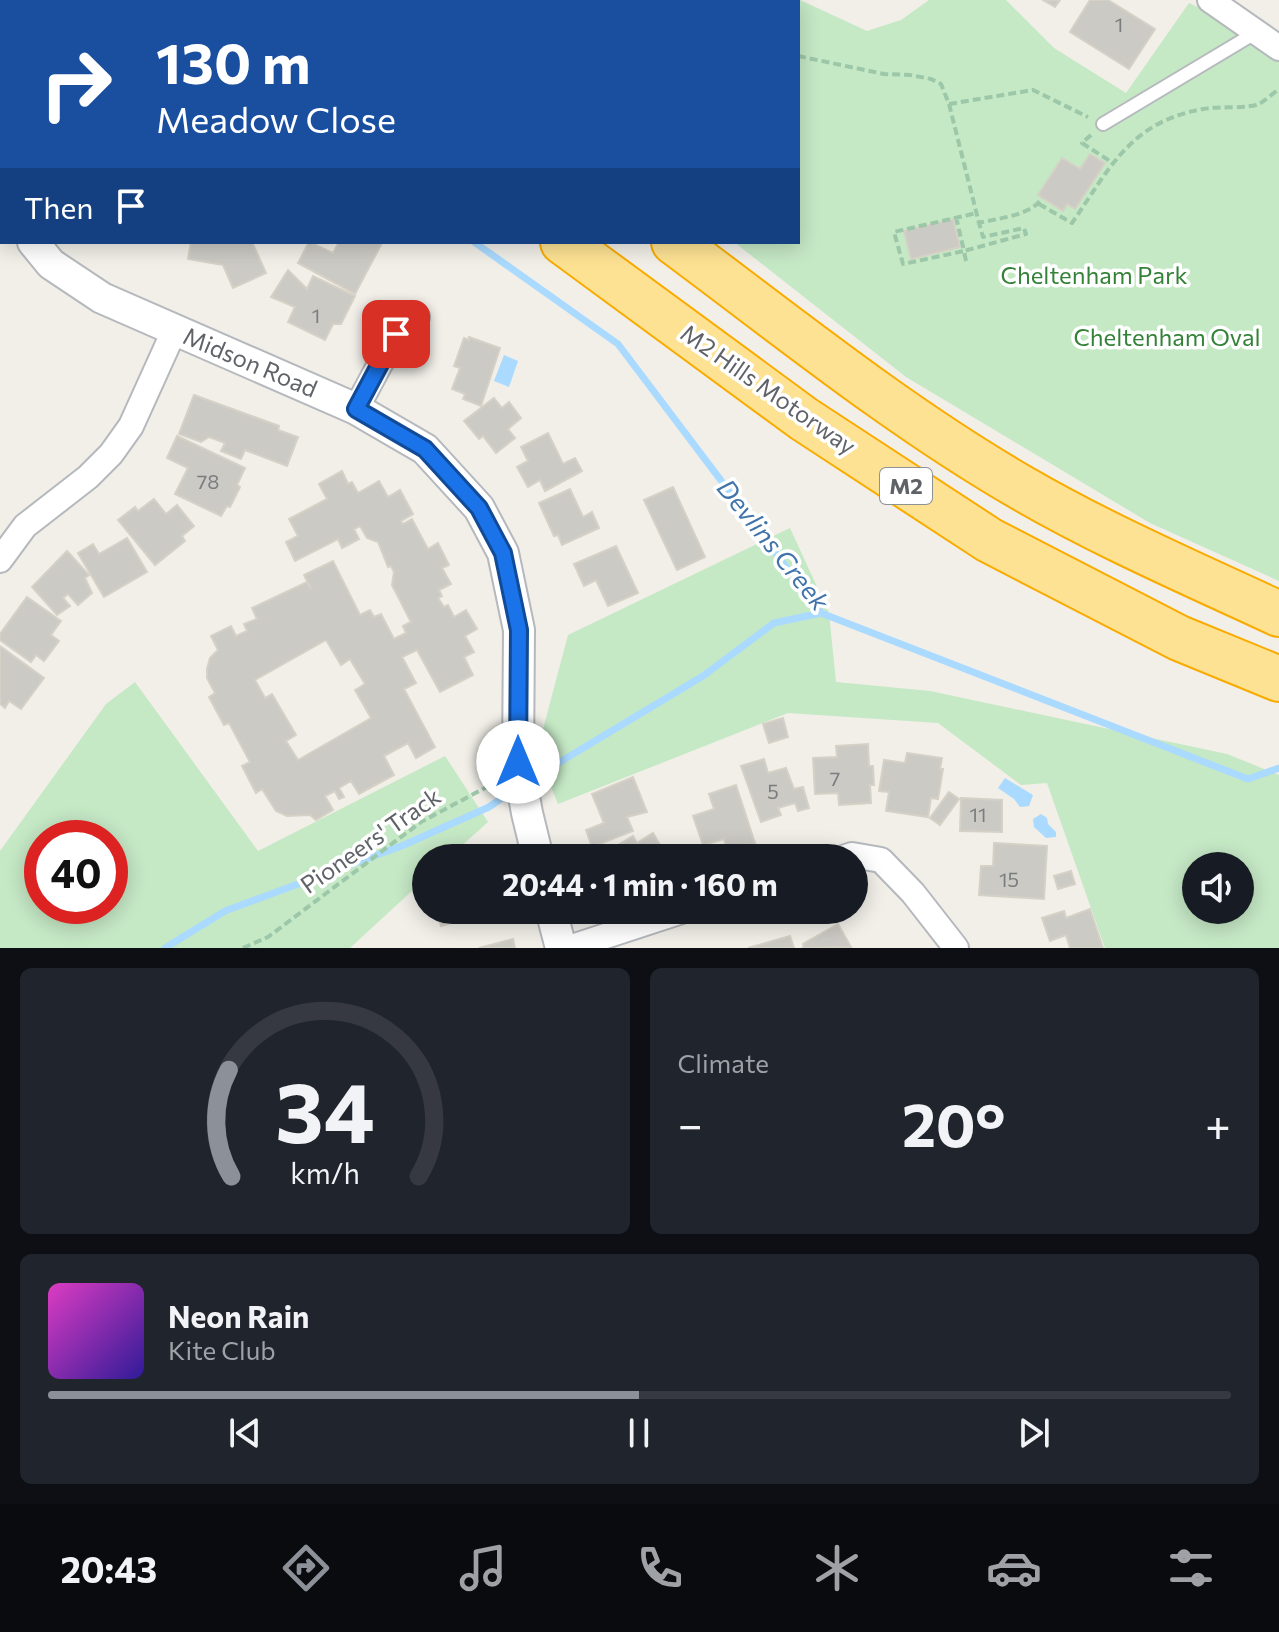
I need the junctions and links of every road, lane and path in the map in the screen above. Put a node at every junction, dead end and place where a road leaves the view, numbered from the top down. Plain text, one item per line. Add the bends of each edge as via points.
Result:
1 (1210, 0) edge
2 (1255, 33) junction
3 (1279, 48) edge
4 (800, 56) edge
5 (1279, 89) edge
6 (949, 104) junction
7 (1103, 124) junction
8 (1113, 163) junction
9 (1042, 198) dead end
10 (1039, 204) junction
11 (977, 213) junction
12 (956, 217) junction
13 (979, 223) junction
14 (35, 244) edge
15 (566, 244) edge
16 (677, 244) edge
17 (964, 251) junction
18 (966, 261) dead end
19 (417, 317) dead end
20 (174, 331) junction
21 (356, 409) junction
22 (0, 560) edge
23 (1279, 614) edge
24 (1279, 679) edge
25 (518, 762) junction
26 (535, 844) edge
27 (868, 858) edge
28 (555, 924) edge
29 (642, 924) edge
30 (243, 948) edge
31 (561, 948) edge
32 (569, 948) edge
33 (956, 948) edge

1 - 2 street
2 - 3 street
2 - 7 lane
4 - 6 path via 931,79 941,84
5 - 8 path via 1257,105 1200,109 1157,124 1136,136
6 - 7 path via 1033,90
6 - 11 path
7 - 8 path via 1082,143
8 - 10 path via 1072,223
9 - 10 path
10 - 13 path
11 - 12 path
11 - 13 path
12 - 17 path
12 - 17 path via 894,232 903,264
13 - 17 path via 983,237 1024,228 1026,234
14 - 20 street, Midson Road via 51,264 102,298
15 - 24 highway, M2 Hills Motorway / M2 via 804,419 989,540 1179,638
16 - 23 highway, M2 via 964,453 1089,523
17 - 18 path
19 - 21 street via 396,334
20 - 21 street, Midson Road
20 - 22 street via 131,426 111,454 25,526
21 - 25 street, Midson Road via 425,449 479,508 503,553 519,630
25 - 26 street, Midson Road
25 - 30 path, Pioneers' Track via 495,783 421,822 268,937
27 - 33 street via 881,860
28 - 31 street
29 - 32 street

